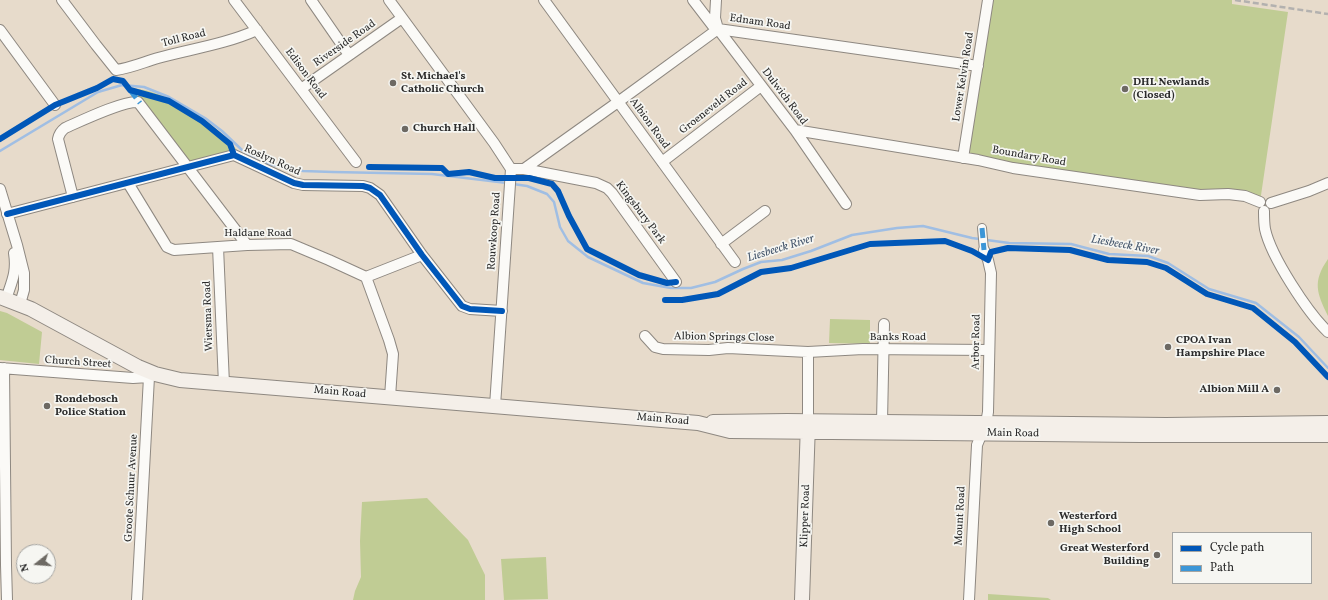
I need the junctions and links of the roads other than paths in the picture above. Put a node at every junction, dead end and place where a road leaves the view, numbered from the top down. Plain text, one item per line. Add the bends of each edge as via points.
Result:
1 (62, 0) edge
2 (234, 0) edge
3 (311, 0) edge
4 (389, 0) edge
5 (544, 0) edge
6 (693, 0) edge
7 (716, 0) edge
8 (988, 0) edge
9 (402, 18) junction
10 (717, 29) junction
11 (0, 30) edge
12 (257, 30) junction
13 (349, 55) junction
14 (978, 66) junction
15 (761, 86) junction
16 (302, 89) junction
17 (618, 102) junction
18 (54, 105) dead end
19 (795, 130) junction
20 (963, 158) junction
21 (356, 162) dead end
22 (662, 162) junction
23 (188, 166) junction
24 (524, 169) junction
25 (511, 174) junction
26 (128, 183) junction
27 (1328, 183) edge
28 (0, 189) edge
29 (73, 197) junction
30 (846, 204) dead end
31 (1265, 205) junction
32 (765, 211) dead end
33 (7, 214) junction
34 (11, 227) junction
35 (982, 228) dead end
36 (721, 244) junction
37 (247, 245) junction
38 (218, 247) junction
39 (984, 250) joint
40 (422, 254) junction
41 (735, 262) dead end
42 (366, 277) junction
43 (676, 282) dead end
44 (3, 298) edge
45 (20, 304) junction
46 (502, 311) junction
47 (884, 324) dead end
48 (1328, 332) edge
49 (645, 336) dead end
50 (883, 350) junction
51 (989, 350) junction
52 (808, 352) junction
53 (2, 368) edge
54 (152, 376) junction
55 (224, 384) junction
56 (390, 397) junction
57 (495, 406) junction
58 (882, 422) junction
59 (1328, 423) edge
60 (808, 426) junction
61 (984, 428) junction
62 (1328, 435) edge
63 (7, 600) edge
64 (137, 600) edge
65 (802, 600) edge
66 (969, 600) edge

1 - 12 street, Toll Road via 116,70 240,37
2 - 12 street, Edison Road
3 - 13 street
4 - 9 street
5 - 17 street, Albion Road
6 - 10 street
7 - 10 street, Dulwich Road
8 - 14 street, Lower Kelvin Road
9 - 13 street, Riverside Road
9 - 25 street via 494,143
10 - 14 street, Ednam Road
10 - 15 street, Dulwich Road
10 - 17 street, Ednam Road
11 - 18 street
12 - 16 street, Edison Road
13 - 16 street, Riverside Road
14 - 20 street, Lower Kelvin Road
15 - 19 street, Dulwich Road
15 - 22 street, Groeneveld Road
16 - 21 street, Edison Road
17 - 22 street, Albion Road
17 - 24 street, Ednam Road
19 - 20 street, Boundary Road
19 - 30 street, Dulwich Road
20 - 31 street, Boundary Road via 1013,168 1200,195 1245,196
22 - 36 street, Albion Road
23 - 26 street, Roslyn Road
23 - 29 street via 140,103 136,102 104,112 61,131 58,139
23 - 37 street
23 - 40 street, Roslyn Road via 234,155 294,183 370,188 380,194
24 - 25 street
24 - 43 street, Kingsbury Park via 596,183 607,188
25 - 46 street, Rouwkoop Road
26 - 29 street, Roslyn Road
26 - 38 street, Haldane Road via 167,247 174,250
27 - 31 street
28 - 33 street
29 - 33 street, Roslyn Road
31 - 48 street via 1265,231 1281,266 1301,298
32 - 36 street
33 - 34 street
34 - 44 street via 15,271
34 - 45 street via 25,278
35 - 39 street
36 - 41 street, Albion Road
37 - 38 street, Haldane Road
37 - 42 street, Haldane Road via 296,245
38 - 55 street, Wiersma Road
39 - 51 street, Arbor Road via 991,273
40 - 42 street
40 - 46 street, Roslyn Road via 462,306
42 - 56 street via 392,348 394,362
44 - 45 main road, Main Road
45 - 54 main road, Main Road
46 - 57 street, Rouwkoop Road
47 - 50 street
49 - 52 street, Albion Springs Close via 655,347 663,349 728,348
50 - 51 street, Banks Road
50 - 52 street, Banks Road
50 - 58 street
51 - 61 street, Arbor Road via 988,412
52 - 60 street
53 - 54 street, Church Street via 90,376
53 - 63 street
54 - 55 main road, Main Road
54 - 64 street, Groote Schuur Avenue
55 - 56 main road, Main Road
56 - 57 main road, Main Road
57 - 60 main road, Main Road via 698,423 731,421
58 - 60 main road, Main Road
58 - 61 main road, Main Road
59 - 61 main road, Main Road
60 - 61 main road, Main Road
60 - 65 main road, Klipper Road
61 - 62 main road, Main Road via 1140,436
61 - 66 street, Mount Road via 977,445

